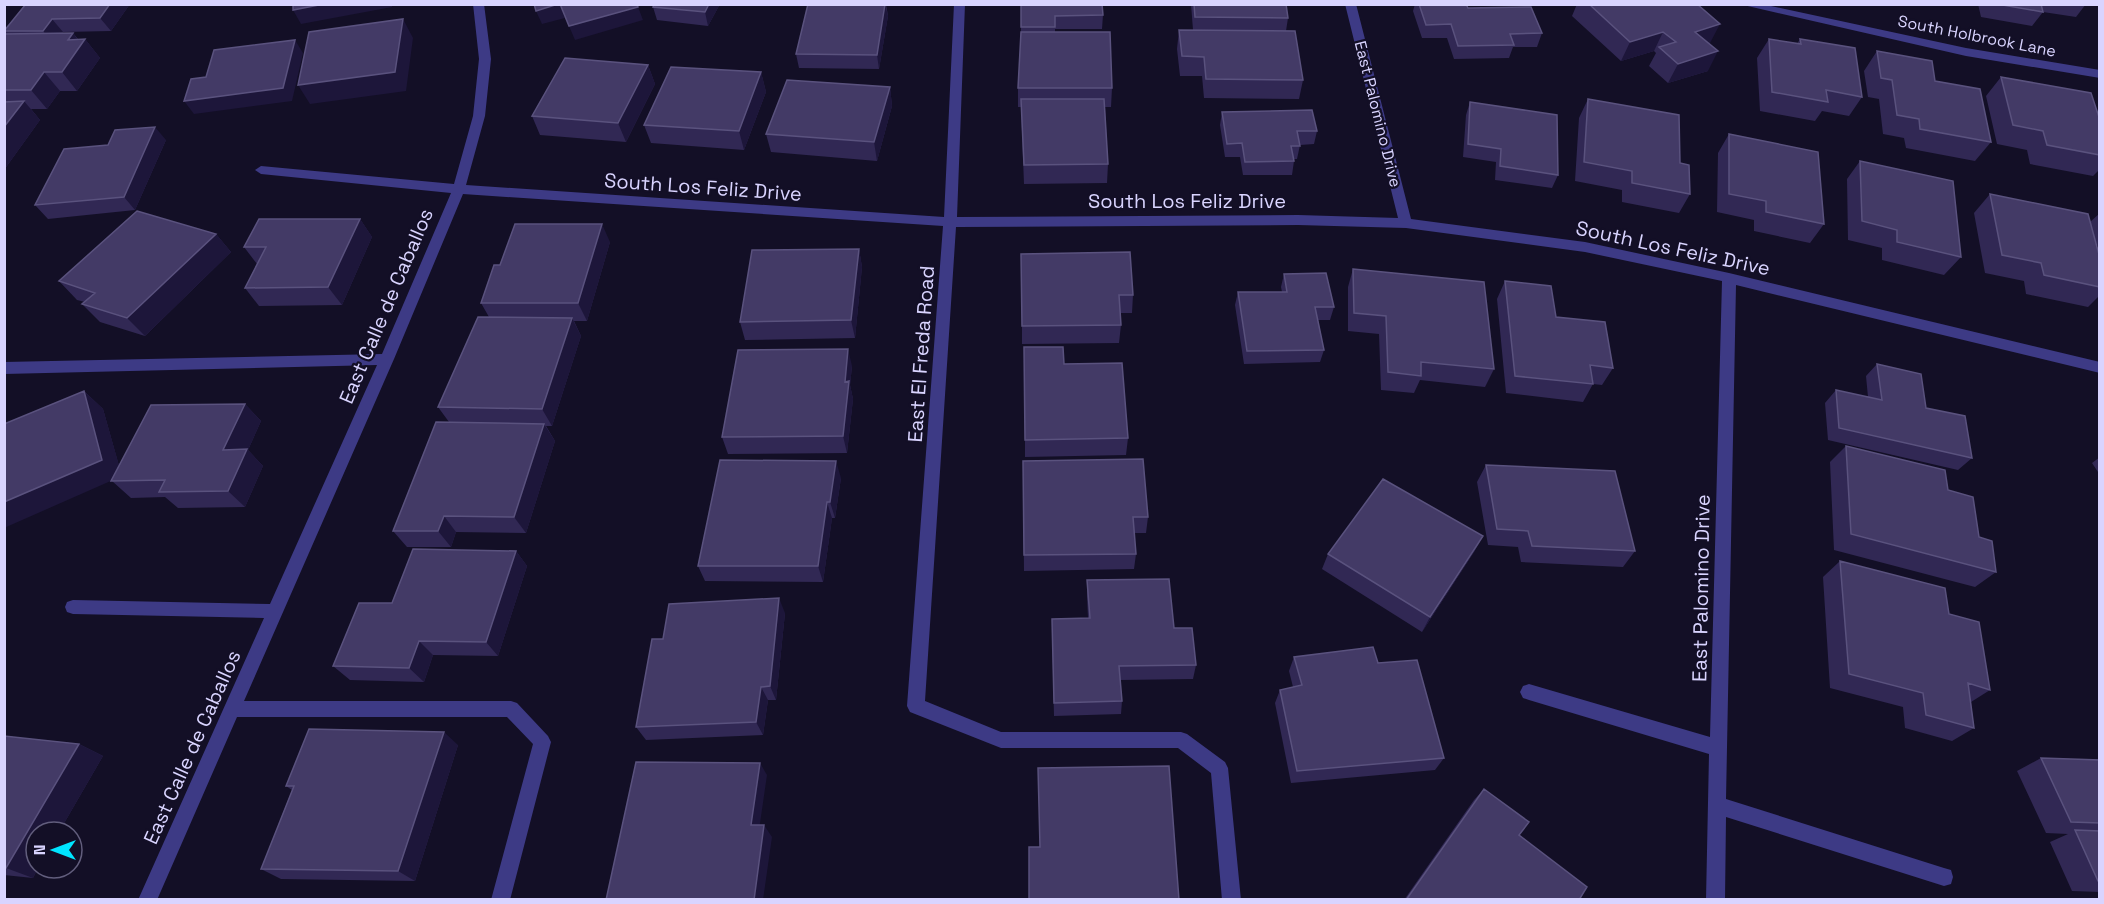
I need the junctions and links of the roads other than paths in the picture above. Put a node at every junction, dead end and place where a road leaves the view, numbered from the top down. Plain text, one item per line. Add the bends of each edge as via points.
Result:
1 (478, 4) edge
2 (960, 4) edge
3 (1350, 4) edge
4 (1744, 5) edge
5 (2100, 74) edge
6 (261, 170) dead end
7 (459, 189) junction
8 (950, 222) junction
9 (1406, 223) junction
10 (1729, 278) junction
11 (387, 359) junction
12 (4, 368) edge
13 (2100, 368) edge
14 (73, 607) dead end
15 (276, 611) junction
16 (1529, 692) dead end
17 (232, 709) junction
18 (1718, 748) junction
19 (1717, 805) junction
20 (1944, 877) dead end
21 (147, 900) edge
22 (500, 900) edge
23 (1232, 900) edge
24 (1715, 900) edge

1 - 7 street, East Calle de Caballos via 485,59 479,116
2 - 8 street, East El Freda Road
3 - 9 street, East Palomino Drive
4 - 5 street, South Holbrook Lane via 1966,52
6 - 7 street, South Los Feliz Drive
7 - 8 street, South Los Feliz Drive
7 - 11 street, East Calle de Caballos
8 - 9 street, South Los Feliz Drive
8 - 23 street, East El Freda Road via 916,706 1000,740 1181,740 1219,768
9 - 10 street, South Los Feliz Drive via 1585,248
10 - 13 street, South Los Feliz Drive
10 - 18 street, East Palomino Drive
11 - 12 street
11 - 15 street, East Calle de Caballos
14 - 15 street
15 - 17 street, East Calle de Caballos
16 - 18 street
17 - 21 street, East Calle de Caballos
17 - 22 street via 512,709 542,742
18 - 19 street, East Palomino Drive
19 - 20 street
19 - 24 street, East Palomino Drive

